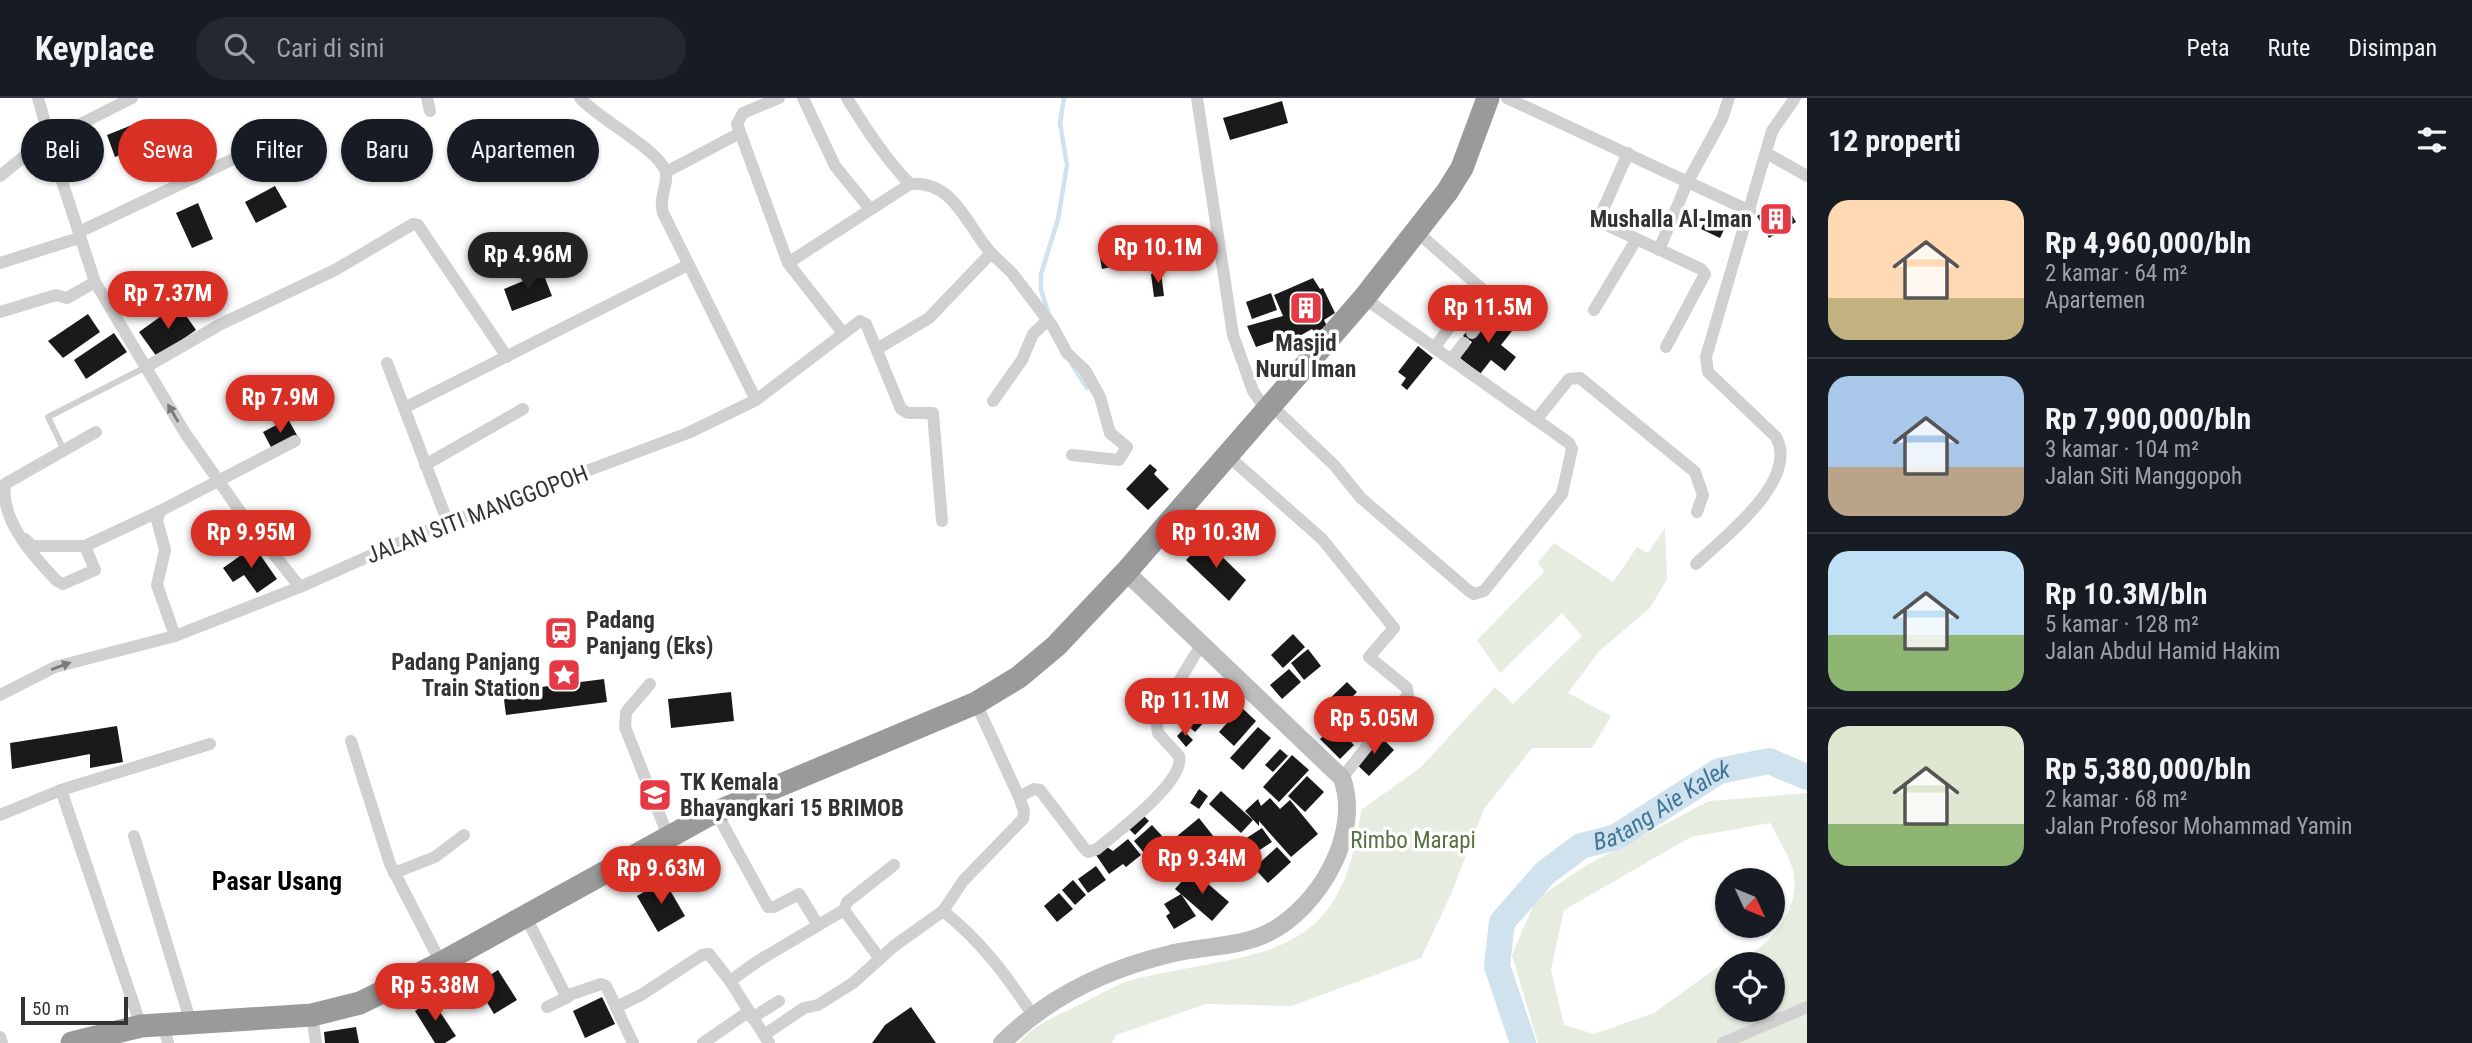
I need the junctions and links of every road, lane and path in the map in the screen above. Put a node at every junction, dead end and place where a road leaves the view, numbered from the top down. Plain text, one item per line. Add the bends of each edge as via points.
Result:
1 (38, 98) edge
2 (132, 98) edge
3 (779, 98) edge
4 (803, 98) edge
5 (847, 98) edge
6 (1197, 98) edge
7 (1488, 98) edge
8 (1507, 98) edge
9 (1729, 98) edge
10 (1795, 98) edge
11 (583, 99) edge
12 (44, 119) edge
13 (89, 119) edge
14 (740, 133) junction
15 (1628, 153) junction
16 (1766, 153) junction
17 (21, 160) edge
18 (231, 161) edge
19 (666, 172) junction
20 (0, 176) edge
21 (1807, 176) edge
22 (62, 182) edge
23 (1687, 183) junction
24 (911, 184) junction
25 (870, 209) junction
26 (1750, 211) junction
27 (1417, 232) junction
28 (79, 235) junction
29 (1636, 240) junction
30 (1659, 250) junction
31 (991, 253) junction
32 (0, 263) edge
33 (788, 263) junction
34 (688, 265) junction
35 (95, 282) junction
36 (1480, 287) junction
37 (1364, 298) junction
38 (1594, 310) dead end
39 (0, 312) edge
40 (1048, 320) junction
41 (843, 333) junction
42 (1666, 347) dead end
43 (1434, 348) junction
44 (877, 349) junction
45 (508, 357) junction
46 (1451, 360) junction
47 (387, 363) dead end
48 (146, 367) junction
49 (757, 400) junction
50 (993, 401) dead end
51 (404, 408) junction
52 (523, 409) dead end
53 (1269, 409) junction
54 (1536, 420) junction
55 (96, 432) dead end
56 (295, 441) dead end
57 (63, 448) junction
58 (1073, 455) dead end
59 (1227, 455) junction
60 (425, 465) junction
61 (216, 480) junction
62 (160, 511) junction
63 (1697, 513) dead end
64 (942, 521) dead end
65 (448, 523) junction
66 (25, 539) dead end
67 (85, 546) junction
68 (1696, 564) dead end
69 (1126, 572) junction
70 (300, 587) junction
71 (175, 636) junction
72 (1201, 645) junction
73 (650, 684) dead end
74 (0, 695) edge
75 (976, 703) junction
76 (351, 741) dead end
77 (210, 744) dead end
78 (1342, 778) junction
79 (61, 790) junction
80 (1019, 797) junction
81 (716, 812) junction
82 (0, 815) edge
83 (464, 835) dead end
84 (134, 836) dead end
85 (668, 836) junction
86 (894, 864) dead end
87 (394, 873) junction
88 (844, 910) junction
89 (943, 911) junction
90 (525, 915) junction
91 (818, 925) junction
92 (880, 959) junction
93 (441, 963) junction
94 (730, 981) junction
95 (568, 997) junction
96 (779, 1000) dead end
97 (547, 1007) dead end
98 (616, 1007) junction
99 (1807, 1007) edge
100 (1031, 1014) junction
101 (312, 1015) junction
102 (750, 1015) junction
103 (191, 1023) junction
104 (157, 1031) edge
105 (0, 1037) edge
106 (767, 1039) edge
107 (2, 1043) edge
108 (72, 1043) edge
109 (316, 1043) edge
110 (633, 1043) edge
111 (703, 1043) edge
112 (1002, 1043) edge
113 (1723, 1043) edge

1 - 12 street
2 - 13 street
3 - 14 street via 743,113 737,124
4 - 25 street via 835,166
5 - 24 street via 869,135
6 - 53 street via 1233,335 1253,391
7 - 27 highway via 1462,168
8 - 15 street
9 - 23 street
10 - 16 street via 1772,131
11 - 19 street via 653,155
14 - 19 street
14 - 33 street
15 - 23 street
15 - 29 street via 1597,217 1601,225
16 - 21 street
16 - 26 street
17 - 20 street
18 - 28 street
19 - 34 street via 661,205
22 - 28 street
23 - 26 street
23 - 30 street
24 - 25 street
24 - 31 street via 942,189
25 - 33 street
26 - 68 street via 1706,364 1776,437 1781,456 1764,496
27 - 36 street
27 - 37 highway
28 - 32 street
28 - 35 street
29 - 30 street
29 - 38 street
30 - 42 street via 1705,274
31 - 40 street via 1013,273
31 - 44 street via 929,318
33 - 41 street
34 - 45 street
34 - 49 street
35 - 39 street via 67,298 56,295
35 - 48 street
36 - 43 street
36 - 46 street via 1491,297 1492,307
37 - 43 street
37 - 53 highway
40 - 50 street via 1033,334 1022,360
40 - 58 street via 1067,353 1095,386 1110,433 1127,447 1119,460
41 - 44 street via 863,321
41 - 49 street, JALAN SITI MANGGOPOH
43 - 46 street
44 - 64 street via 901,409 929,411 934,416
45 - 48 street via 413,224 335,270 221,324
45 - 51 street
46 - 54 street
47 - 51 street
48 - 57 lane via 48,417
61 -> 48 street
49 - 65 street, JALAN SITI MANGGOPOH via 625,458
51 - 60 street
52 - 60 street
53 - 54 street via 1334,465 1361,498 1474,594 1484,591 1562,494 1572,449
53 - 59 highway
54 - 63 street via 1569,379 1580,378 1695,472 1703,495
55 - 57 street
56 - 61 street
57 - 67 street via 9,480 4,489 7,509 20,542 60,583 95,570
59 - 69 highway
59 - 78 street via 1322,539 1394,628 1369,657 1407,688 1408,695
60 - 65 street
61 - 62 street
61 - 70 street
62 - 67 street
62 - 71 street via 157,520 166,550 157,585
65 - 70 street, JALAN SITI MANGGOPOH
66 - 67 street via 32,546
69 - 72 main road
69 - 75 highway via 1038,663
70 - 71 street, JALAN SITI MANGGOPOH
74 -> 71 street, JALAN SITI MANGGOPOH via 55,667
72 - 78 main road
72 - 80 street via 1156,719 1158,733 1179,756 1178,769 1164,788 1097,849 1088,852 1084,848 1040,790
73 - 85 street via 626,712 625,727
75 - 80 street
75 - 81 highway
76 - 87 street
77 - 79 street
78 - 100 main road via 1348,795 1343,839 1328,872 1288,921 1266,934 1136,965 1065,994
79 - 82 street
79 - 104 street
80 - 89 street via 1023,819 964,881
81 - 85 highway
81 - 91 street via 768,906 799,894
83 - 87 street via 435,857
84 - 103 street
85 - 90 highway
86 - 88 street via 847,902
87 - 93 street
88 - 91 street
88 - 92 street
89 - 92 street
89 - 100 street via 1001,967
90 - 93 highway
90 - 95 street
91 - 94 street
92 - 106 street via 853,983 818,1005 804,1008
93 - 101 highway via 360,1003
94 - 98 street via 706,954
94 - 102 street
95 - 97 street
95 - 98 street via 604,984
96 - 102 street
98 - 110 street
99 - 113 street
100 - 112 main road
101 - 103 highway
101 - 109 street
102 - 106 street
102 - 111 street
103 - 104 highway
104 - 108 highway
105 - 107 street

